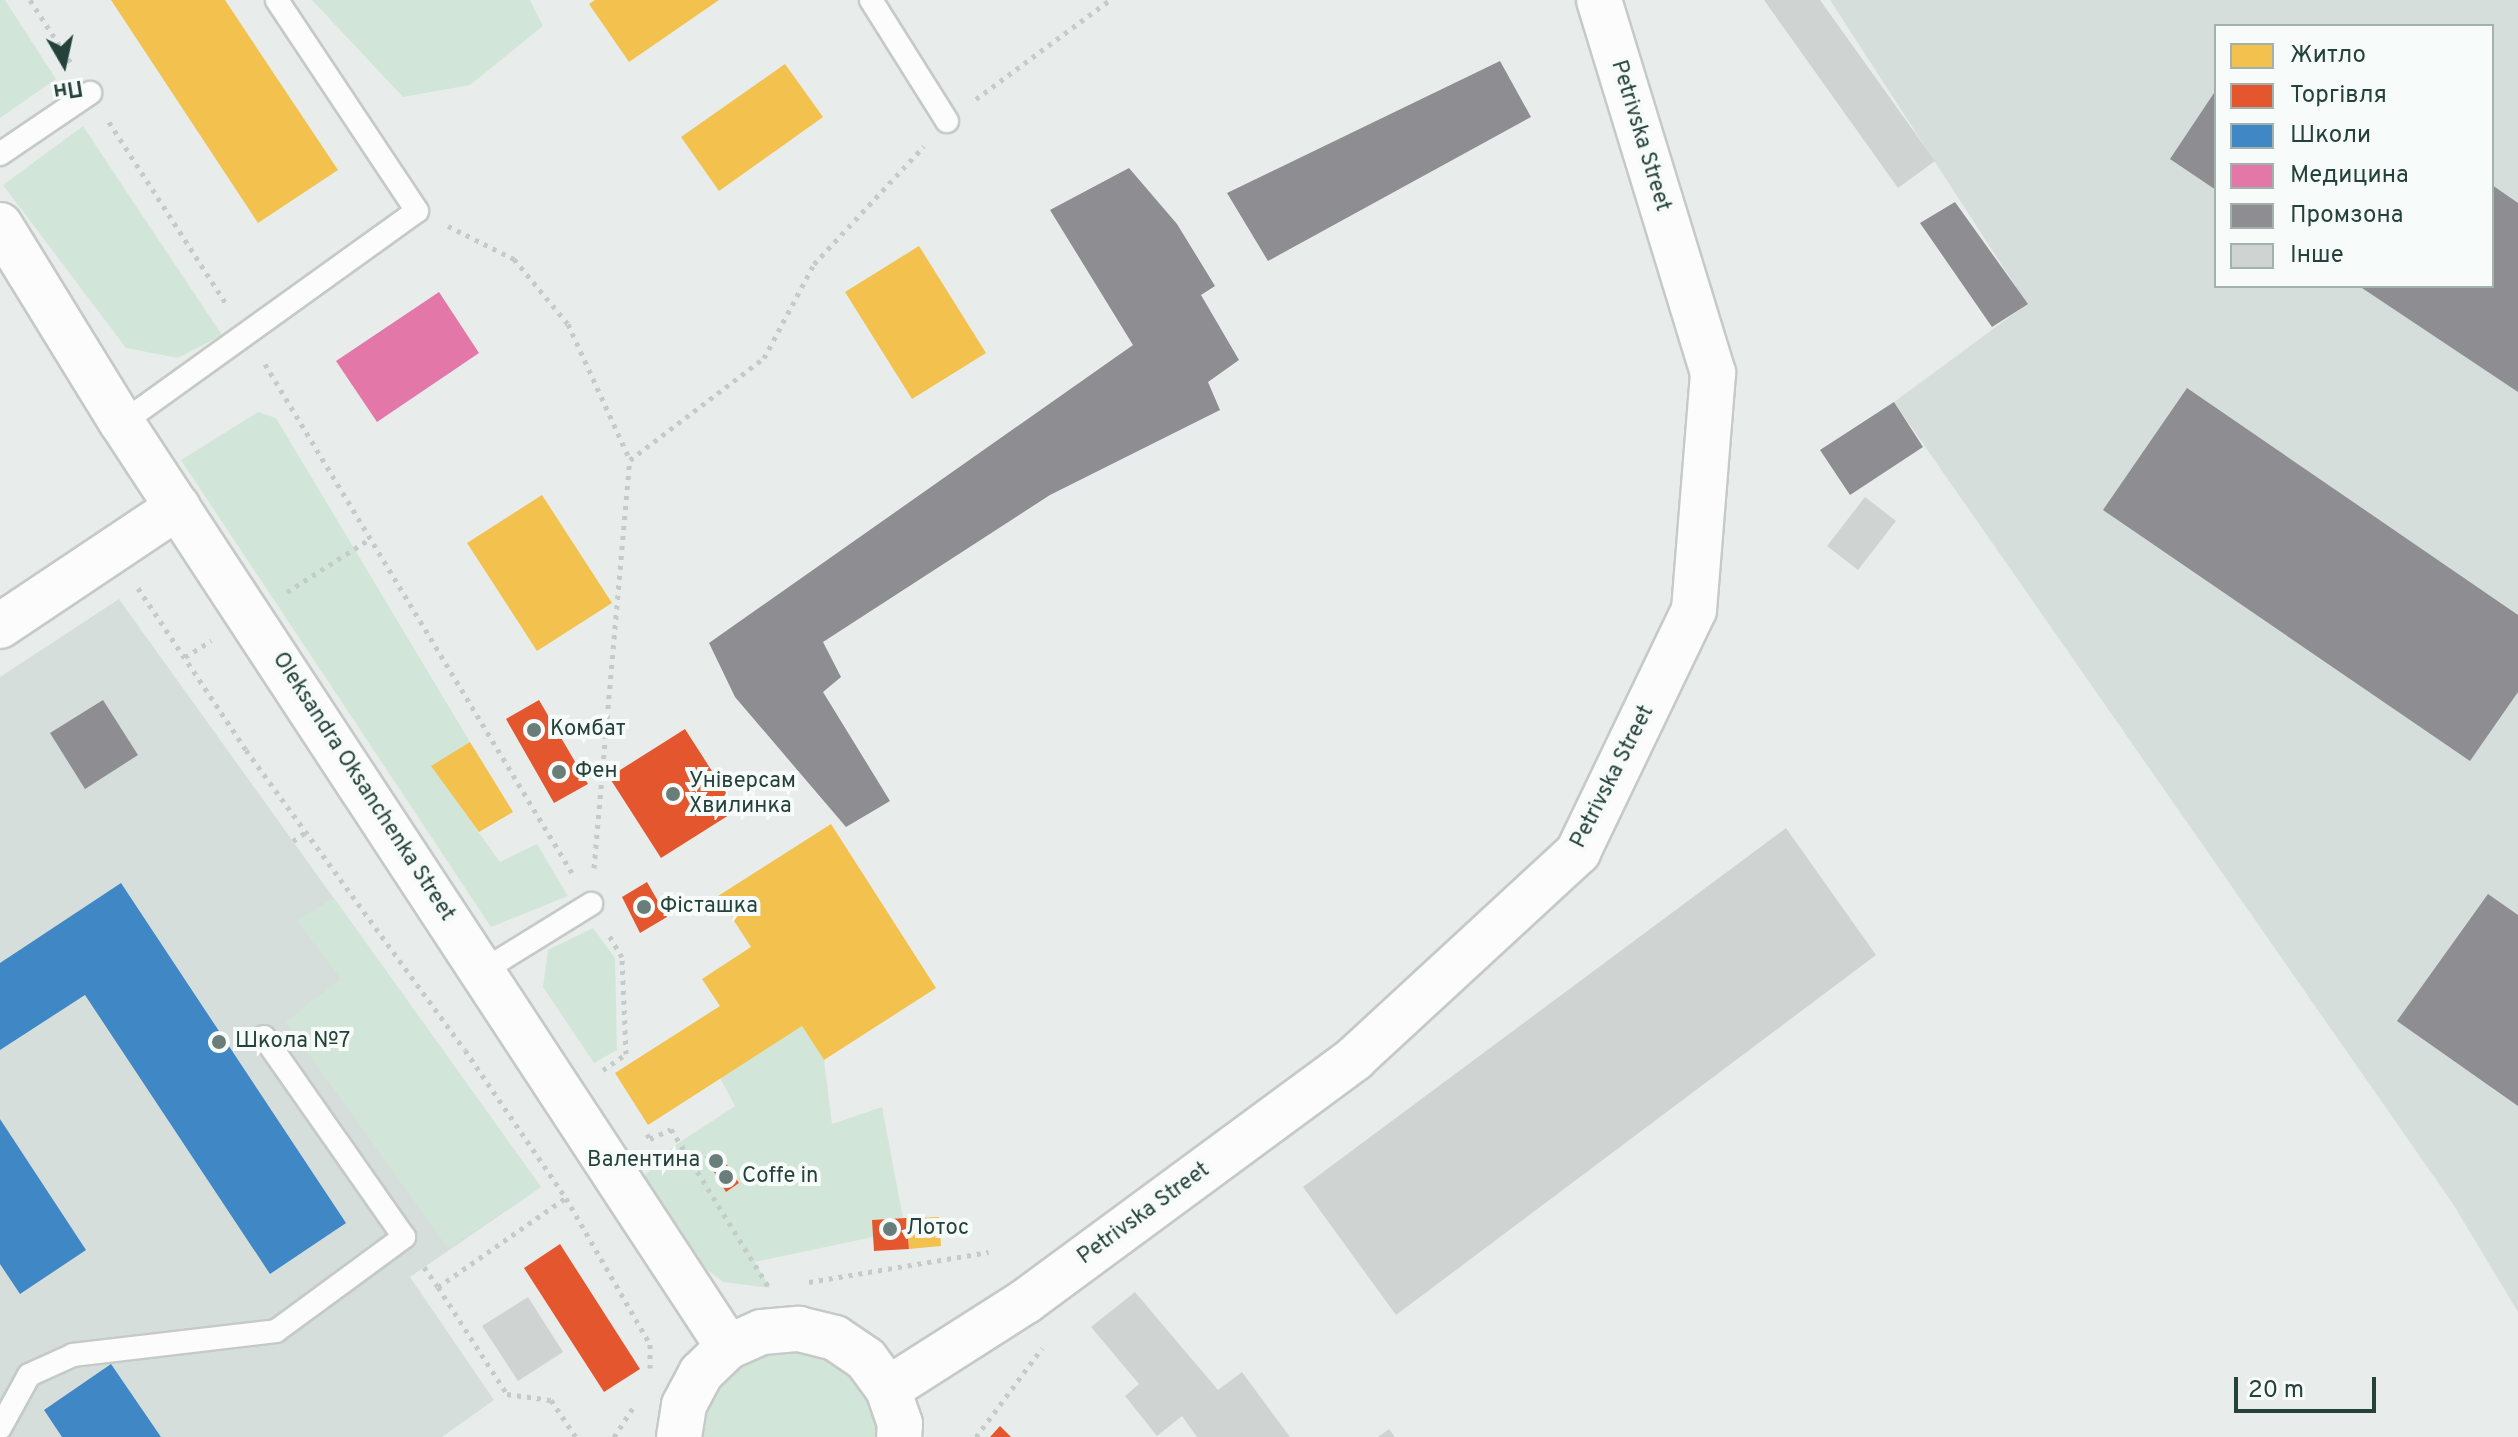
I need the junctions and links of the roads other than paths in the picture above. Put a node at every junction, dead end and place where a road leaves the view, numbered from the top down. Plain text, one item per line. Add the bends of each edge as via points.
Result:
1 (277, 0) edge
2 (871, 0) edge
3 (1599, 0) edge
4 (90, 93) road end
5 (947, 121) road end
6 (0, 154) edge
7 (0, 225) edge
8 (122, 423) junction
9 (178, 507) junction
10 (0, 626) edge
11 (591, 904) road end
12 (484, 970) junction
13 (264, 1037) dead end
14 (728, 1347) junction
15 (888, 1389) junction
16 (0, 1428) edge
17 (679, 1437) edge
18 (899, 1437) edge

1 - 8 lane via 417,211
2 - 5 lane
3 - 15 street, Petrivska Street via 1713,373 1694,610 1578,852 1355,1058 1026,1301
4 - 6 lane
7 - 8 street, Oleksandra Oksanchenka Street
8 - 9 street, Oleksandra Oksanchenka Street
9 - 10 street
9 - 12 street, Oleksandra Oksanchenka Street
11 - 12 lane
12 - 14 street, Oleksandra Oksanchenka Street
13 - 16 lane via 404,1237 276,1331 73,1355 29,1375
14 - 15 street via 762,1332 799,1329 835,1338 866,1359
14 - 17 street via 701,1373 684,1405
15 - 18 street

